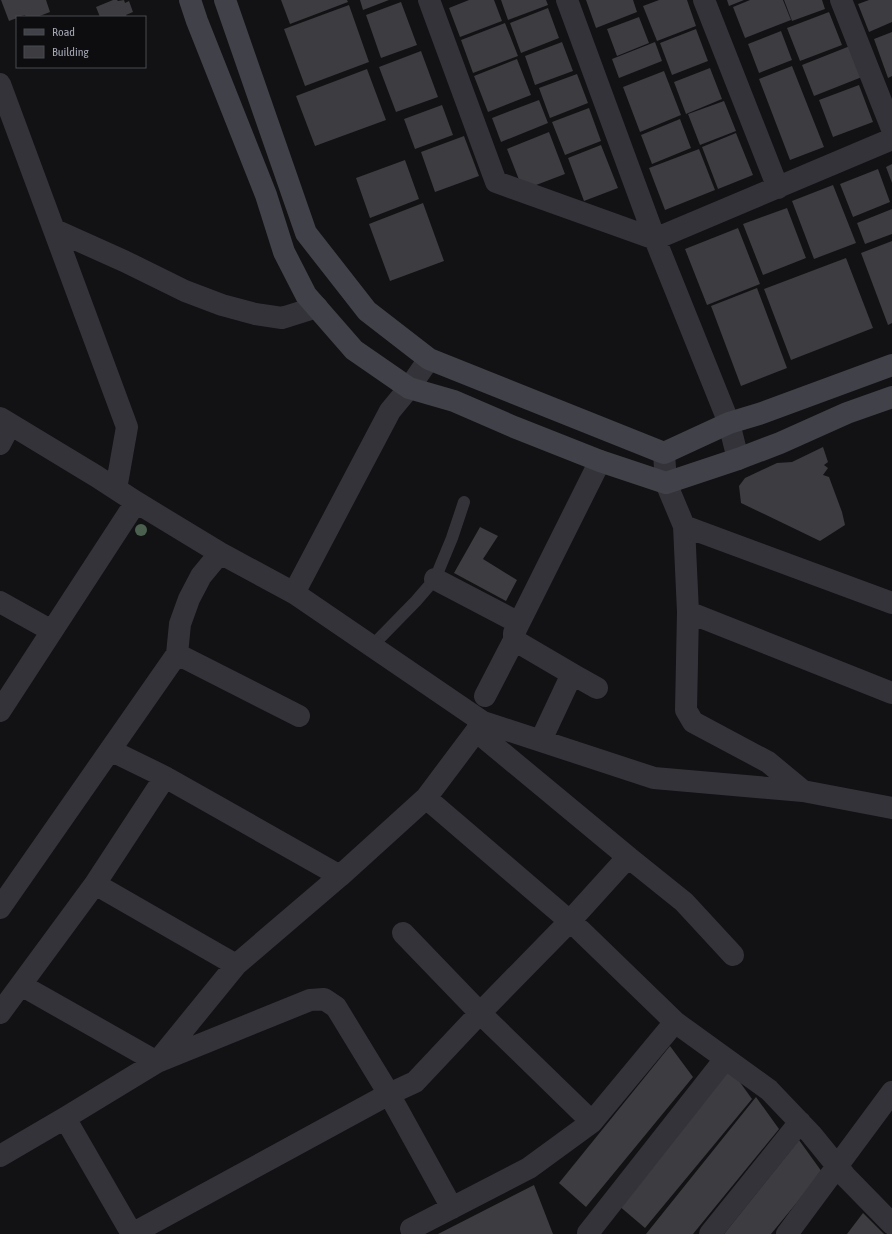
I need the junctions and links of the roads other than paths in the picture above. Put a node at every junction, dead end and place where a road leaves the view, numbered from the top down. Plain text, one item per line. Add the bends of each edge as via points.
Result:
1 (190, 0) edge
2 (225, 0) edge
3 (429, 0) edge
4 (567, 0) edge
5 (704, 0) edge
6 (840, 0) edge
7 (0, 84) edge
8 (892, 129) edge
9 (892, 139) edge
10 (778, 188) junction
11 (55, 230) junction
12 (655, 239) junction
13 (317, 307) junction
14 (429, 359) junction
15 (892, 365) edge
16 (409, 388) junction
17 (892, 397) edge
18 (729, 423) junction
19 (3, 429) edge
20 (664, 453) junction
21 (738, 459) junction
22 (600, 461) junction
23 (666, 484) junction
24 (116, 489) junction
25 (136, 502) junction
26 (464, 502) dead end
27 (684, 526) junction
28 (220, 553) junction
29 (435, 579) junction
30 (294, 592) junction
31 (0, 602) edge
32 (892, 603) edge
33 (688, 612) junction
34 (52, 632) junction
35 (517, 632) junction
36 (372, 646) junction
37 (177, 654) junction
38 (572, 674) junction
39 (597, 688) dead end
40 (892, 693) edge
41 (485, 696) dead end
42 (0, 711) edge
43 (299, 716) dead end
44 (480, 726) junction
45 (541, 740) junction
46 (110, 750) junction
47 (165, 777) junction
48 (802, 792) junction
49 (426, 798) junction
50 (892, 808) edge
51 (628, 857) junction
52 (340, 876) junction
53 (95, 884) junction
54 (0, 908) edge
55 (570, 922) junction
56 (402, 933) dead end
57 (733, 955) dead end
58 (236, 965) junction
59 (21, 984) junction
60 (0, 1013) edge
61 (480, 1013) junction
62 (675, 1022) junction
63 (725, 1059) junction
64 (157, 1062) junction
65 (892, 1092) edge
66 (389, 1094) junction
67 (65, 1118) junction
68 (592, 1122) junction
69 (800, 1122) junction
70 (0, 1156) edge
71 (837, 1165) junction
72 (452, 1208) junction
73 (892, 1224) edge
74 (410, 1232) edge
75 (132, 1234) edge
76 (590, 1234) edge
77 (710, 1234) edge
78 (787, 1234) edge

1 - 13 main road via 266,195 284,252 306,295
2 - 14 main road via 306,233 367,311
3 - 12 street via 496,182
4 - 12 street
5 - 10 street
6 - 8 street
7 - 11 street
9 - 10 street
10 - 12 street
11 - 13 street via 185,291 222,305 282,318
11 - 24 street via 127,427
12 - 18 street
13 - 16 main road via 354,350
14 - 16 street
14 - 20 main road
15 - 18 main road
16 - 22 main road via 454,401
16 - 30 street via 390,411
17 - 21 main road
18 - 20 main road
18 - 21 street
19 - 24 street
20 - 23 street
21 - 23 main road
22 - 23 main road
22 - 35 street
23 - 27 street
24 - 25 street
25 - 28 street
25 - 34 street
26 - 29 lane
27 - 32 street
27 - 33 street
28 - 30 street
28 - 37 street via 201,576 189,599 180,624
29 - 35 street
29 - 36 lane
30 - 36 street
31 - 34 street
33 - 40 street
33 - 48 street via 686,710 693,722 768,762
34 - 42 street
35 - 38 street
35 - 41 street
36 - 44 street
37 - 43 street
37 - 46 street
38 - 39 street
38 - 45 street
44 - 45 street
44 - 49 street
44 - 51 street
45 - 48 street via 654,778
46 - 47 street
46 - 54 street
47 - 52 street
47 - 53 street
48 - 50 street
49 - 52 street
49 - 55 street
51 - 55 street
51 - 57 street via 684,902
52 - 58 street
53 - 58 street
53 - 59 street
55 - 61 street
55 - 62 street
56 - 61 street
58 - 64 street
59 - 60 street
59 - 64 street
61 - 66 street via 415,1082
61 - 68 street
62 - 63 street
62 - 68 street
63 - 69 street via 769,1090
63 - 76 street via 588,1233
64 - 66 street via 310,1000 324,999 336,1007
64 - 67 street
65 - 71 street
66 - 72 street
66 - 75 street
67 - 70 street
67 - 75 street
68 - 72 street via 529,1168
69 - 71 street
69 - 77 street
71 - 73 street
71 - 78 street
72 - 74 street

